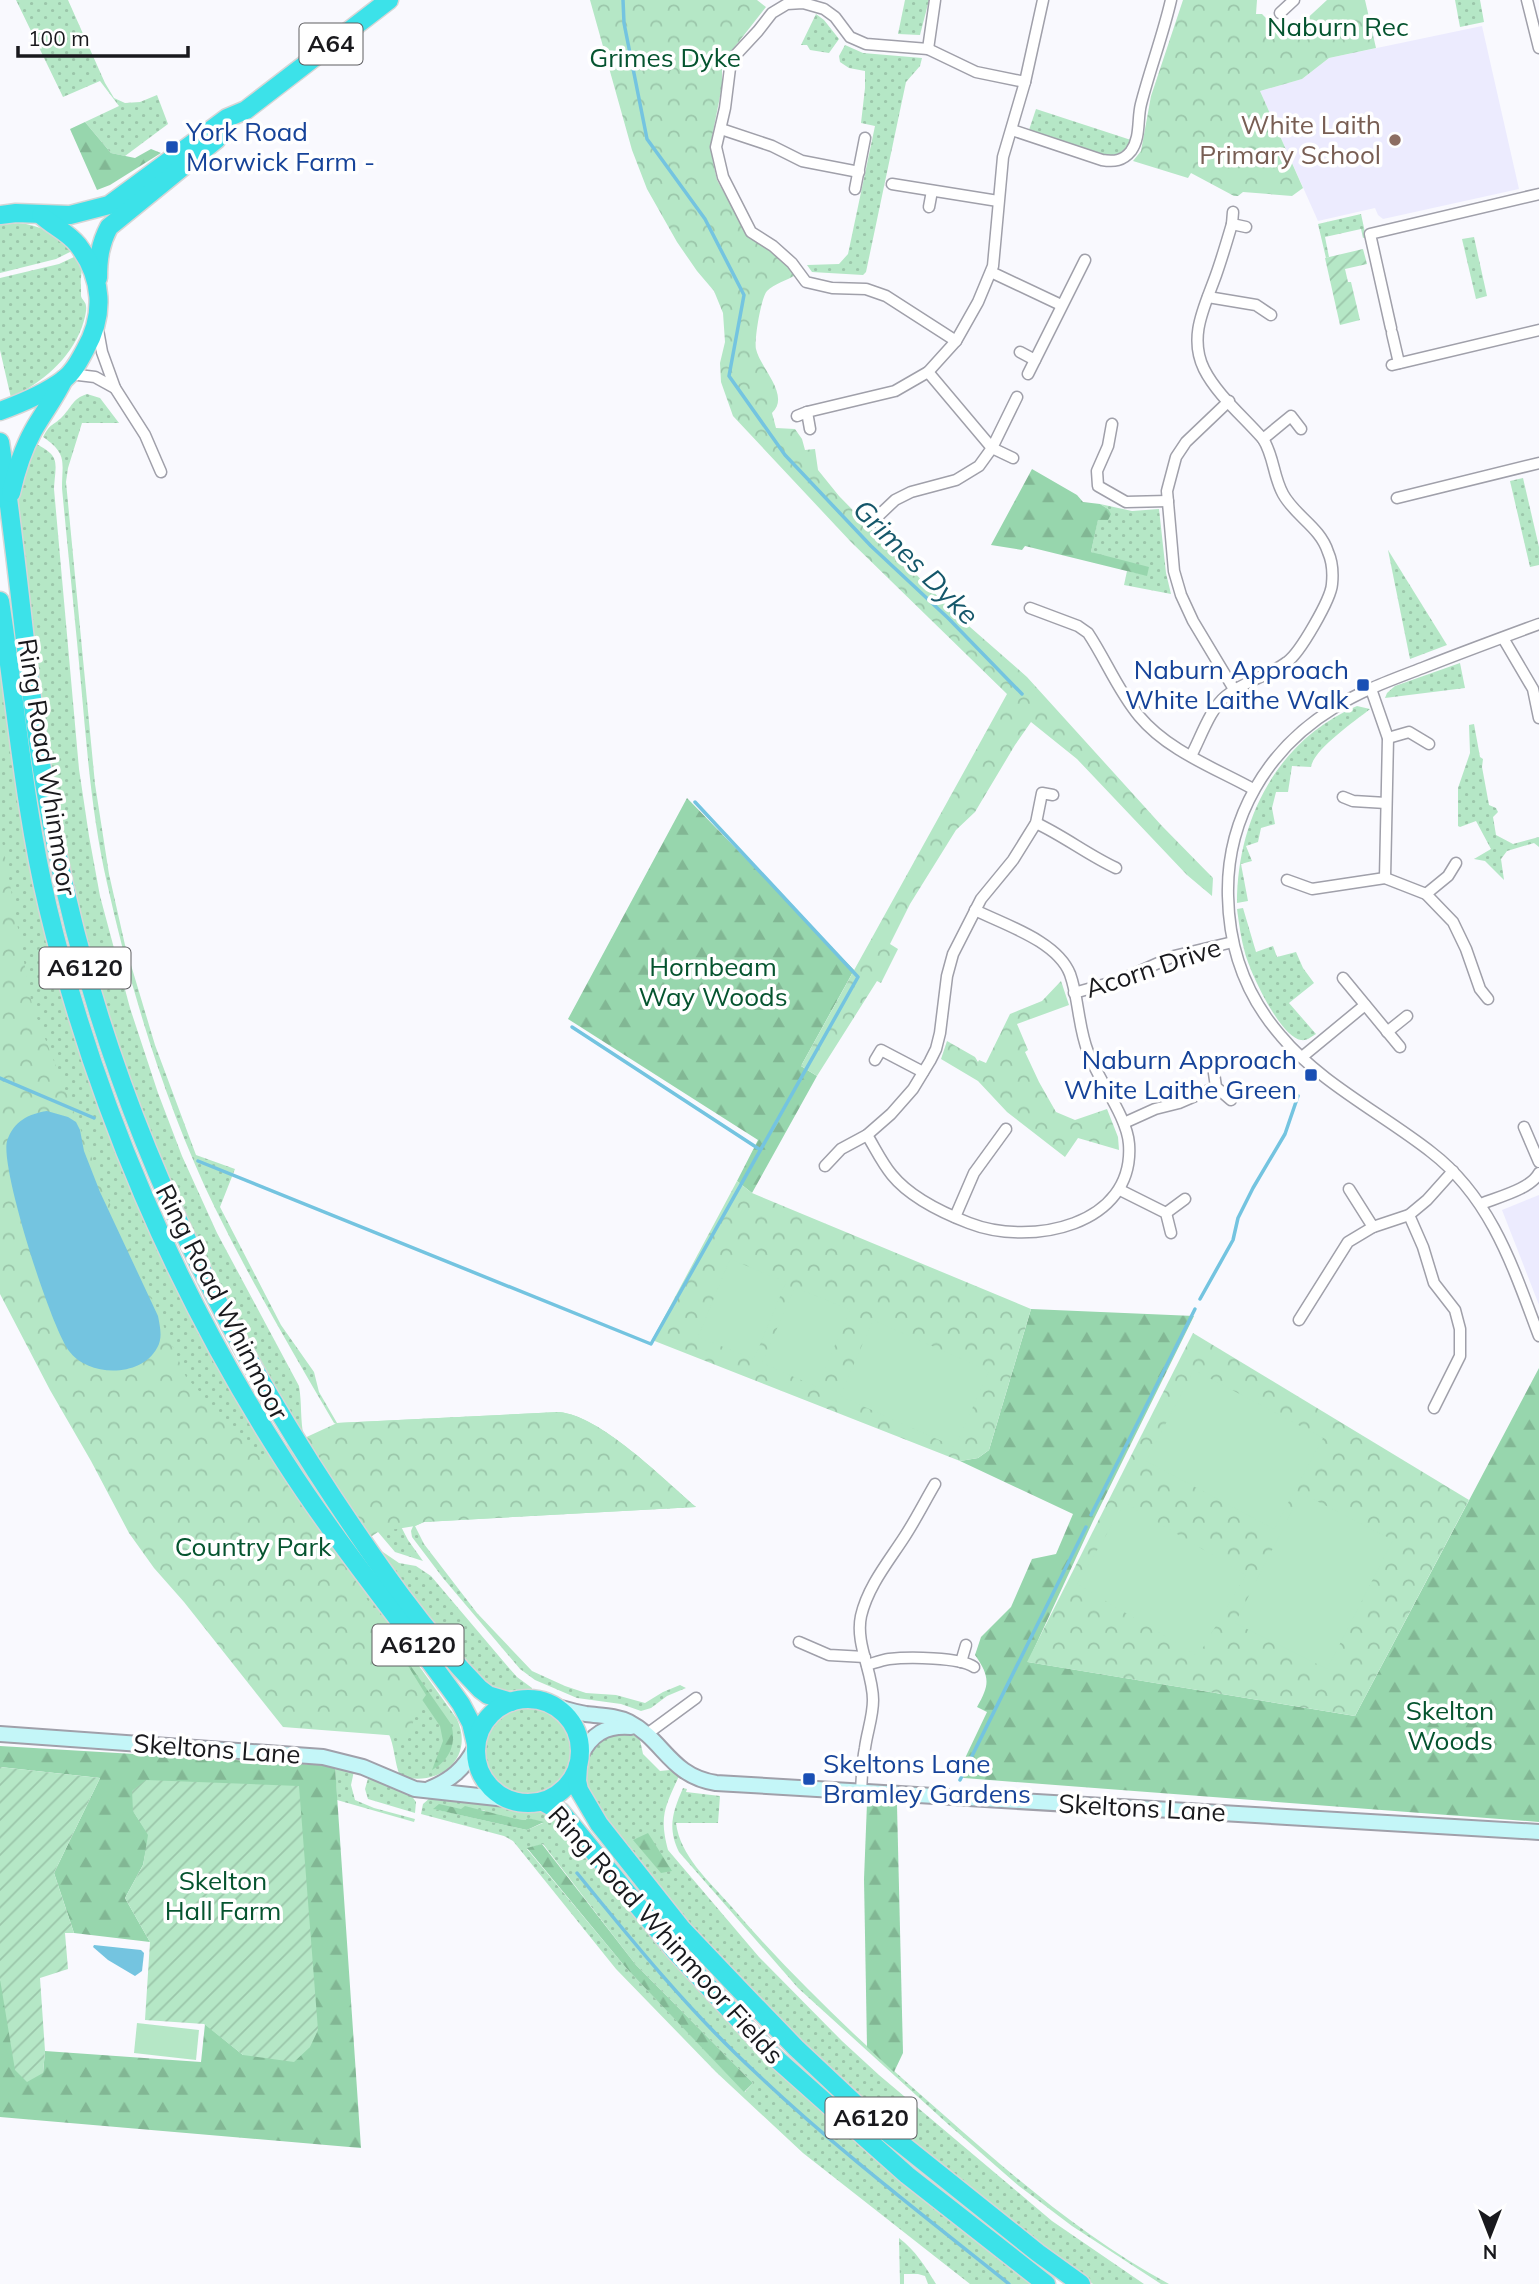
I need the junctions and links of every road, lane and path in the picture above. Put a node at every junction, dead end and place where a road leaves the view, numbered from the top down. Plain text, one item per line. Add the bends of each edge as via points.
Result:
1 (389, 0) edge
2 (935, 0) edge
3 (1043, 0) edge
4 (1171, 0) edge
5 (1294, 0) edge
6 (1527, 0) edge
7 (1280, 13) dead end
8 (1539, 48) edge
9 (928, 49) junction
10 (1025, 82) junction
11 (246, 110) junction
12 (721, 129) junction
13 (1012, 130) junction
14 (865, 138) dead end
15 (859, 172) junction
16 (892, 184) dead end
17 (855, 189) dead end
18 (932, 191) junction
19 (1539, 194) edge
20 (998, 201) junction
21 (929, 207) dead end
22 (1233, 212) dead end
23 (0, 215) edge
24 (41, 215) junction
25 (1232, 224) junction
26 (1246, 227) dead end
27 (1084, 260) dead end
28 (991, 272) junction
29 (98, 285) junction
30 (1208, 297) junction
31 (1062, 305) junction
32 (1270, 315) dead end
33 (97, 324) junction
34 (1539, 330) edge
35 (956, 341) junction
36 (1020, 352) dead end
37 (1035, 360) junction
38 (928, 372) junction
39 (1028, 374) dead end
40 (66, 377) junction
41 (115, 388) junction
42 (1017, 397) dead end
43 (1229, 401) junction
44 (0, 411) edge
45 (1112, 424) dead end
46 (810, 429) dead end
47 (1301, 429) dead end
48 (1263, 439) junction
49 (0, 442) edge
50 (992, 448) junction
51 (1013, 458) dead end
52 (1539, 463) edge
53 (161, 472) dead end
54 (1397, 498) dead end
55 (9, 500) junction
56 (1168, 501) junction
57 (867, 510) dead end
58 (875, 519) junction
59 (885, 530) dead end
60 (0, 601) edge
61 (1030, 608) dead end
62 (1539, 624) edge
63 (1308, 634) junction
64 (1503, 638) junction
65 (1317, 641) dead end
66 (1371, 688) junction
67 (1234, 691) junction
68 (1539, 718) edge
69 (1388, 738) junction
70 (1429, 744) dead end
71 (1191, 756) junction
72 (1253, 789) junction
73 (1054, 794) dead end
74 (1343, 797) dead end
75 (1386, 803) junction
76 (1036, 823) junction
77 (1455, 863) dead end
78 (1116, 868) dead end
79 (1385, 878) junction
80 (1287, 880) dead end
81 (1426, 894) junction
82 (975, 910) junction
83 (1233, 942) junction
84 (1343, 978) dead end
85 (1074, 993) junction
86 (1488, 999) dead end
87 (1365, 1005) junction
88 (1407, 1016) dead end
89 (1387, 1032) junction
90 (1400, 1047) dead end
91 (1302, 1057) junction
92 (875, 1060) dead end
93 (1213, 1066) dead end
94 (922, 1072) junction
95 (1216, 1087) junction
96 (1231, 1100) dead end
97 (1124, 1123) junction
98 (1524, 1128) dead end
99 (1006, 1129) dead end
100 (867, 1135) junction
101 (1539, 1163) edge
102 (825, 1166) dead end
103 (1453, 1171) junction
104 (1539, 1173) edge
105 (1349, 1189) dead end
106 (1120, 1190) junction
107 (1185, 1199) dead end
108 (1482, 1204) junction
109 (1166, 1213) junction
110 (1409, 1215) junction
111 (955, 1217) junction
112 (1373, 1227) junction
113 (1171, 1233) dead end
114 (1299, 1320) dead end
115 (1539, 1335) edge
116 (1434, 1408) dead end
117 (935, 1485) dead end
118 (355, 1547) junction
119 (799, 1642) dead end
120 (965, 1645) dead end
121 (866, 1661) junction
122 (961, 1662) junction
123 (974, 1667) dead end
124 (696, 1698) dead end
125 (510, 1702) junction
126 (554, 1706) junction
127 (643, 1731) junction
128 (0, 1734) edge
129 (475, 1746) junction
130 (579, 1761) junction
131 (428, 1790) junction
132 (861, 1791) junction
133 (506, 1799) junction
134 (543, 1802) junction
135 (1539, 1832) edge
136 (1046, 2284) edge
137 (1081, 2284) edge

1 - 11 highway, A64
2 - 9 street
3 - 10 street
4 - 13 street via 1141,104 1137,139 1124,158 1102,160
5 - 7 street
6 - 8 street
9 - 10 street via 976,72
9 - 12 street via 866,44 850,37 824,9 803,2 787,4 772,13 732,60
10 - 13 street
11 - 24 highway, A64 via 227,118 109,205 84,213
11 - 29 highway, A64 via 234,125 109,227 98,256
12 - 15 street via 802,161
12 - 35 street via 716,147 723,177 751,232 792,263 806,282 887,296
13 - 20 street via 1003,157
14 - 15 street
15 - 17 street
16 - 18 street
18 - 20 street
18 - 21 street
19 - 34 street via 1370,234 1396,364
20 - 28 street
22 - 25 street
23 - 24 highway
24 - 29 highway via 76,243
25 - 26 street
25 - 30 street
27 - 31 street
28 - 31 street
28 - 35 street
29 - 33 highway
30 - 32 street via 1255,305
30 - 43 street via 1197,330 1198,348 1203,368
31 - 37 street
33 - 40 highway, Ring Road Whinmoor
33 - 41 street
35 - 38 street
36 - 37 street
37 - 39 street
38 - 46 street via 895,391 802,414
38 - 50 street
40 - 41 street via 95,377
40 - 44 highway
40 - 55 highway, Ring Road Whinmoor / A6120 via 22,454
41 - 53 street via 145,435
42 - 50 street
43 - 48 street
43 - 56 street via 1176,457
45 - 56 street via 1097,471 1098,486 1126,502
47 - 48 street via 1291,416
48 - 63 street via 1280,491 1321,536 1328,552 1329,597
49 - 55 highway, Ring Road Whinmoor / A6120
50 - 51 street
50 - 58 street via 979,466 956,480 903,496
52 - 54 street
55 - 118 highway, Ring Road Whinmoor / A6120 via 54,840 94,1000 132,1114 177,1222 232,1333
56 - 67 street via 1174,571 1181,595
57 - 58 street
58 - 59 street
60 - 118 highway, Ring Road Whinmoor / A6120 via 36,847 64,967 127,1156 211,1335 286,1464
61 - 71 street via 1087,633 1139,716 1157,735
62 - 64 street
63 - 65 street
63 - 67 street via 1285,664
64 - 66 street
64 - 68 street via 1533,689
66 - 69 street
66 - 72 street via 1297,734
67 - 71 street via 1217,706
69 - 70 street via 1409,732
69 - 75 street
71 - 72 street
72 - 83 street via 1228,870
73 - 76 street via 1042,793
74 - 75 street
75 - 79 street
76 - 78 street
76 - 82 street
77 - 81 street via 1448,876
79 - 80 street via 1312,889
79 - 81 street
81 - 86 street via 1453,922
82 - 85 street via 1056,953 1070,975
82 - 94 street via 949,964 940,1034
83 - 85 street, Acorn Drive via 1174,956
83 - 91 street via 1240,971 1261,1012
84 - 87 street
85 - 97 street via 1093,1066
87 - 89 street
87 - 91 street
88 - 89 street
89 - 90 street
91 - 103 street
92 - 94 street via 881,1050
93 - 95 street
94 - 100 street via 903,1101
95 - 96 street
95 - 97 street
97 - 106 street via 1129,1165
98 - 101 street
99 - 111 street via 974,1173
100 - 102 street via 841,1149
100 - 111 street via 894,1177
103 - 108 street
103 - 110 street
104 - 108 street via 1528,1185
105 - 112 street
106 - 109 street
106 - 111 street via 1087,1217 1049,1231 990,1229
107 - 109 street
108 - 115 street via 1500,1236
109 - 113 street
110 - 112 street
110 - 116 street via 1434,1283 1455,1310 1460,1329 1460,1356
112 - 114 street via 1348,1242
117 - 121 street via 870,1592 859,1635
118 - 125 highway, Ring Road Whinmoor / A6120 via 473,1682 488,1695
118 - 129 highway, Ring Road Whinmoor / A6120 via 380,1598 461,1704
119 - 121 street via 829,1655
120 - 122 street
121 - 122 street
121 - 132 street via 873,1717
122 - 123 street
124 - 127 street
125 - 126 highway via 534,1699
125 - 129 highway via 485,1720
126 - 127 street, Skeltons Lane via 615,1717
126 - 130 highway via 577,1733
127 - 130 street via 615,1727 601,1731 590,1740
127 - 132 street, Skeltons Lane via 673,1763 708,1782
128 - 131 street, Skeltons Lane via 323,1757
129 - 131 street via 454,1777
129 - 133 highway via 486,1784
130 - 134 highway via 571,1782
130 - 137 highway, Ring Road Whinmoor Fields / A6120 via 579,1790 600,1824 682,1929 740,1990 878,2125
131 - 133 street, Skeltons Lane
132 - 135 street, Skeltons Lane
133 - 134 highway via 521,1804
134 - 136 highway, Ring Road Whinmoor Fields / A6120 via 561,1812 675,1951 770,2053 907,2175

